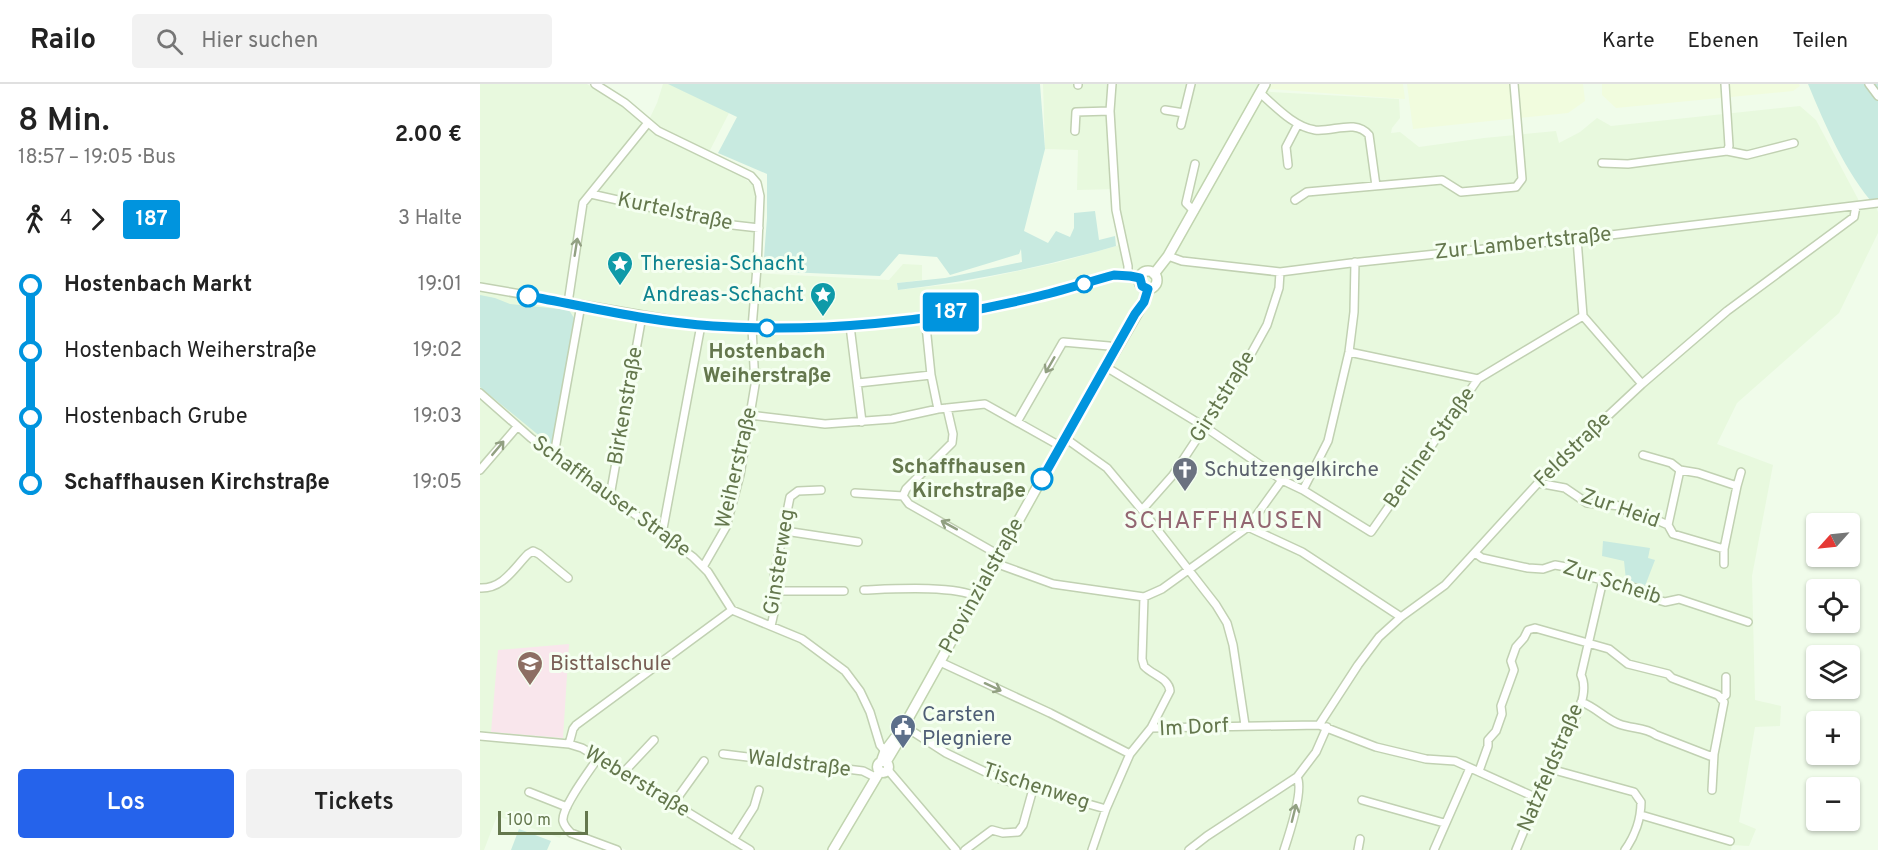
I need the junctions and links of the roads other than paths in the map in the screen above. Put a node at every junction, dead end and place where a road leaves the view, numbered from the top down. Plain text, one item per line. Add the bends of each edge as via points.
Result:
1 (595, 84) edge
2 (1112, 84) edge
3 (1191, 84) edge
4 (1514, 84) edge
5 (1725, 84) edge
6 (1869, 84) edge
7 (1263, 88) edge
8 (1878, 96) edge
9 (1165, 110) dead end
10 (1110, 111) junction
11 (1184, 113) junction
12 (648, 124) junction
13 (1298, 124) junction
14 (1181, 125) dead end
15 (1075, 131) dead end
16 (1794, 143) dead end
17 (1727, 151) junction
18 (1602, 163) dead end
19 (1195, 164) dead end
20 (1288, 165) dead end
21 (1376, 186) junction
22 (591, 194) junction
23 (1295, 200) dead end
24 (1878, 203) edge
25 (1856, 206) junction
26 (1194, 211) junction
27 (759, 228) junction
28 (1577, 239) junction
29 (1168, 256) junction
30 (1355, 262) junction
31 (1280, 272) junction
32 (1154, 274) junction
33 (1128, 276) junction
34 (1140, 278) junction
35 (480, 287) edge
36 (1148, 289) junction
37 (568, 303) junction
38 (580, 305) junction
39 (642, 316) junction
40 (925, 316) junction
41 (1583, 316) junction
42 (701, 325) junction
43 (850, 326) junction
44 (752, 328) junction
45 (1115, 351) junction
46 (1349, 352) junction
47 (1106, 367) junction
48 (931, 375) junction
49 (1478, 379) junction
50 (858, 383) junction
51 (1642, 384) junction
52 (480, 393) edge
53 (947, 408) junction
54 (938, 409) junction
55 (750, 415) junction
56 (862, 422) junction
57 (1017, 422) junction
58 (517, 427) junction
59 (1205, 428) junction
60 (1063, 442) junction
61 (554, 455) junction
62 (1643, 455) dead end
63 (480, 470) edge
64 (1680, 470) junction
65 (1741, 472) dead end
66 (1282, 480) junction
67 (1538, 483) junction
68 (1737, 486) junction
69 (821, 490) dead end
70 (1303, 490) junction
71 (855, 493) dead end
72 (610, 496) junction
73 (903, 496) junction
74 (1142, 510) junction
75 (1668, 525) junction
76 (1248, 527) junction
77 (785, 531) junction
78 (662, 534) junction
79 (858, 542) dead end
80 (1724, 549) junction
81 (1475, 553) junction
82 (997, 559) junction
83 (1724, 564) dead end
84 (703, 567) junction
85 (1189, 571) junction
86 (568, 578) dead end
87 (1603, 580) junction
88 (480, 588) edge
89 (864, 590) dead end
90 (779, 591) junction
91 (844, 591) dead end
92 (977, 597) junction
93 (1144, 597) junction
94 (732, 610) junction
95 (1401, 617) junction
96 (1748, 622) dead end
97 (771, 626) junction
98 (1589, 643) junction
99 (940, 662) junction
100 (1726, 677) dead end
101 (1721, 699) junction
102 (1581, 702) junction
103 (1245, 725) junction
104 (1319, 725) junction
105 (904, 726) junction
106 (1327, 727) junction
107 (1151, 728) junction
108 (480, 736) edge
109 (654, 740) dead end
110 (569, 744) junction
111 (885, 751) junction
112 (723, 754) dead end
113 (1130, 754) junction
114 (1714, 754) junction
115 (598, 758) junction
116 (704, 761) dead end
117 (1470, 768) junction
118 (882, 769) junction
119 (1554, 770) junction
120 (1479, 771) junction
121 (624, 773) junction
122 (1297, 777) junction
123 (1033, 789) junction
124 (759, 790) dead end
125 (1712, 790) dead end
126 (529, 792) dead end
127 (1537, 798) junction
128 (1362, 800) dead end
129 (674, 804) junction
130 (567, 807) junction
131 (1106, 809) junction
132 (1641, 815) junction
133 (1444, 824) junction
134 (1359, 839) dead end
135 (733, 840) junction
136 (1730, 841) dead end
137 (617, 850) edge
138 (750, 850) edge
139 (834, 850) edge
140 (956, 850) edge
141 (965, 850) edge
142 (1092, 850) edge
143 (1189, 850) edge
144 (1284, 850) edge
145 (1358, 850) edge
146 (1434, 850) edge
147 (1516, 850) edge
148 (1625, 850) edge

1 - 12 street, Weiherstraße
2 - 10 street
3 - 11 street
4 - 21 street via 1522,179 1516,187 1461,192 1442,180
5 - 17 street
6 - 8 street
7 - 13 street
7 - 26 street
9 - 11 street
10 - 15 street via 1076,112
10 - 33 street via 1116,210
11 - 14 street
12 - 22 street
12 - 27 street, Weiherstraße via 751,176 759,188
13 - 20 street via 1286,147
13 - 21 street via 1314,130 1357,126 1364,129 1369,135
16 - 17 street via 1748,155
17 - 18 street via 1628,164
19 - 26 street via 1186,203
21 - 23 street via 1307,192
22 - 27 street, Kurtelstraße via 724,224
37 -> 22 street via 583,203
24 - 25 street, Zur Lambertstraße
25 - 28 street, Zur Lambertstraße
25 - 51 street, Feldstraße via 1854,217 1727,311
26 - 29 street
27 - 44 street, Weiherstraße
28 - 30 street, Zur Lambertstraße
28 - 41 street
29 - 31 street, Zur Lambertstraße
29 - 32 street
30 - 31 street, Zur Lambertstraße
30 - 46 street
31 - 59 street, Girststraße via 1267,325
32 - 34 street via 1146,272
32 - 36 street via 1156,284
33 - 34 street
33 - 40 street via 1114,275 1004,304
34 - 36 street via 1142,286
35 - 37 street
36 - 45 street, Provinzialstraße
37 - 38 street
38 - 39 street
38 - 61 street
39 - 42 street
39 - 72 street, Birkenstraße
40 - 43 street
40 - 48 street
41 - 49 street, Berliner Straße
41 - 51 street
42 - 44 street
42 - 78 street
43 - 44 street
43 - 50 street
44 - 55 street, Weiherstraße via 755,379
45 - 47 street, Provinzialstraße
45 -> 57 street via 1109,346 1063,342
46 - 49 street
46 - 70 street via 1328,441
47 - 59 street, Berliner Straße
47 - 60 street, Provinzialstraße
48 - 50 street
48 - 54 street
49 - 70 street, Berliner Straße via 1371,532
50 - 56 street
51 - 67 street, Feldstraße
52 - 58 street, Schaffhauser Straße
53 - 54 street
53 - 57 street via 989,405
53 - 73 street via 952,443
54 - 56 street
55 - 56 street via 825,424
55 - 84 street, Weiherstraße via 726,527
57 - 60 street
58 - 61 street, Schaffhauser Straße
63 -> 58 street
59 - 66 street, Berliner Straße
59 - 74 street, Girststraße via 1173,476
60 - 74 street via 1107,468
60 - 82 street, Provinzialstraße
61 - 72 street, Schaffhauser Straße
62 - 64 street via 1671,463
64 - 68 street
64 - 75 street, Zur Heid
65 - 68 street
66 - 70 street, Berliner Straße
66 - 76 street
67 - 75 street, Zur Heid via 1565,489 1587,503 1621,506 1629,513
67 - 81 street, Feldstraße
68 - 80 street
69 - 77 street, Ginsterweg via 793,493
71 - 73 street
72 - 78 street, Schaffhauser Straße
82 -> 73 street via 909,504
74 - 85 street
75 - 80 street, Zur Heid via 1673,534
76 - 85 street
76 - 95 street via 1302,552
77 - 79 street
77 - 90 street, Ginsterweg via 774,577
78 - 84 street, Schaffhauser Straße
80 - 83 street
81 - 87 street, Zur Scheib via 1528,568 1572,568
81 - 95 street, Feldstraße via 1445,585
82 - 92 street, Provinzialstraße
82 - 93 street via 1053,584
84 - 94 street, Schaffhauser Straße
85 - 93 street
85 - 103 street via 1227,623
86 - 88 street via 533,551 502,582
87 - 96 street, Zur Scheib via 1644,590 1651,598 1665,602 1679,599
87 - 98 street, Natzfeldstraße
89 - 92 street via 956,591
90 - 91 street
90 - 97 street, Ginsterweg
92 - 99 street, Provinzialstraße
93 - 107 street via 1142,659 1144,666 1165,680 1170,691
94 - 97 street
94 - 110 street via 576,725
95 - 104 street, Feldstraße via 1365,655
97 - 111 street via 809,643 851,677 864,698 879,745
98 - 101 street via 1609,650 1628,664 1668,675
98 - 102 street, Natzfeldstraße via 1581,675 1585,682
98 - 120 street via 1534,628 1528,630 1516,647 1502,714 1488,740
99 - 105 street, Provinzialstraße
99 -> 113 street
100 - 101 street via 1726,695
101 - 114 street via 1724,702
102 - 114 street via 1616,723 1651,731 1710,756
102 - 119 street, Natzfeldstraße via 1576,718 1567,727
103 - 104 street, Im Dorf
103 - 107 street, Im Dorf
104 - 106 street, Im Dorf
105 - 111 street, Provinzialstraße
105 - 118 street, Provinzialstraße
105 - 123 street, Tischenweg via 946,753 1000,779
106 - 117 street, Im Dorf via 1376,747 1426,759 1455,761
106 - 122 street via 1316,752
107 - 113 street, Im Dorf
108 - 110 street, Weberstraße
109 - 121 street
110 - 115 street, Weberstraße
111 - 118 street, Provinzialstraße
112 - 118 street, Waldstraße via 863,771
113 - 131 street, Im Dorf
114 - 125 street
115 - 121 street, Weberstraße
115 - 130 street
116 - 129 street
117 - 120 street, Im Dorf
117 - 133 street
118 - 139 street, Provinzialstraße
118 - 140 street
119 - 127 street, Natzfeldstraße via 1546,777
119 - 132 street via 1634,792 1641,802
120 - 127 street, Im Dorf
121 - 129 street, Weberstraße
122 - 143 street
144 -> 122 street via 1299,793
123 - 131 street, Tischenweg
123 - 141 street via 1018,832 992,830
124 - 135 street via 754,807
126 - 130 street
127 - 147 street, Natzfeldstraße
128 - 133 street
129 - 135 street, Weberstraße
130 - 137 street via 563,818 568,830
131 - 142 street, Im Dorf
132 - 136 street
132 - 148 street
133 - 146 street
134 - 145 street
135 - 138 street, Weberstraße

